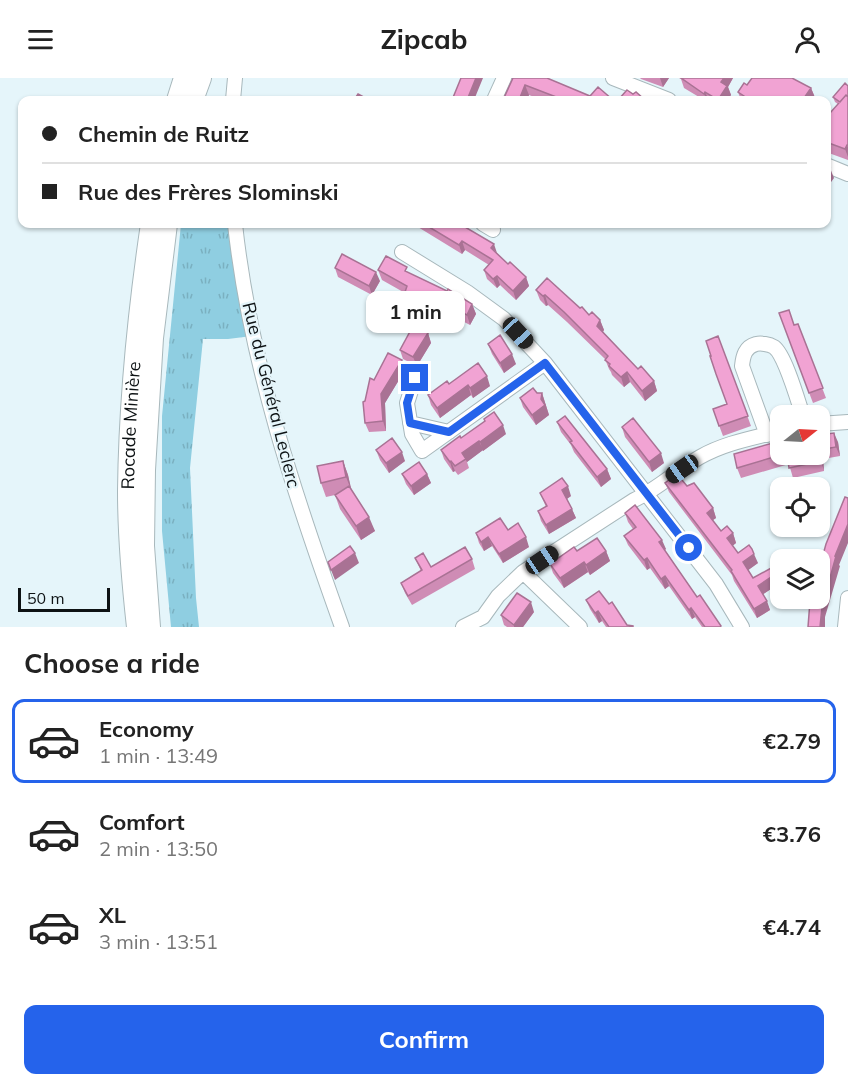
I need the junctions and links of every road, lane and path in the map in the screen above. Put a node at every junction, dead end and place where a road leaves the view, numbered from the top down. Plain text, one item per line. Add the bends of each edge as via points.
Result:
1 (184, 78) edge
2 (201, 78) edge
3 (235, 78) edge
4 (504, 78) edge
5 (614, 78) edge
6 (178, 96) edge
7 (194, 96) edge
8 (233, 96) edge
9 (496, 96) edge
10 (659, 96) edge
11 (831, 167) edge
12 (848, 174) edge
13 (150, 228) edge
14 (167, 228) edge
15 (236, 228) edge
16 (402, 252) dead end
17 (545, 363) junction
18 (415, 378) dead end
19 (799, 405) edge
20 (848, 422) edge
21 (410, 423) junction
22 (830, 423) edge
23 (770, 427) edge
24 (449, 432) junction
25 (770, 434) edge
26 (647, 494) junction
27 (523, 572) junction
28 (848, 598) edge
29 (481, 622) edge
30 (137, 627) edge
31 (150, 627) edge
32 (342, 627) edge
33 (463, 627) edge
34 (580, 627) edge
35 (742, 627) edge
36 (844, 627) edge

1 - 6 highway
2 - 7 highway
3 - 8 street
4 - 9 street
5 - 10 street
11 - 12 street
13 - 30 highway, Rocade Minière via 136,337 128,491
14 - 31 highway, Rocade Minière via 153,338 145,470 144,546
15 - 32 street, Rue du Général Leclerc via 252,336 270,407 307,530
16 - 17 street via 504,319
17 - 24 street
17 - 26 street
18 - 21 street via 407,403
19 - 23 street via 781,355 773,346 750,347 743,355 742,366
20 - 22 street
21 - 24 street
21 - 24 street via 422,451
25 - 26 street via 699,457
26 - 27 street
26 - 35 street via 716,584
27 - 29 street via 498,596
27 - 34 street
28 - 36 street
29 - 33 street

